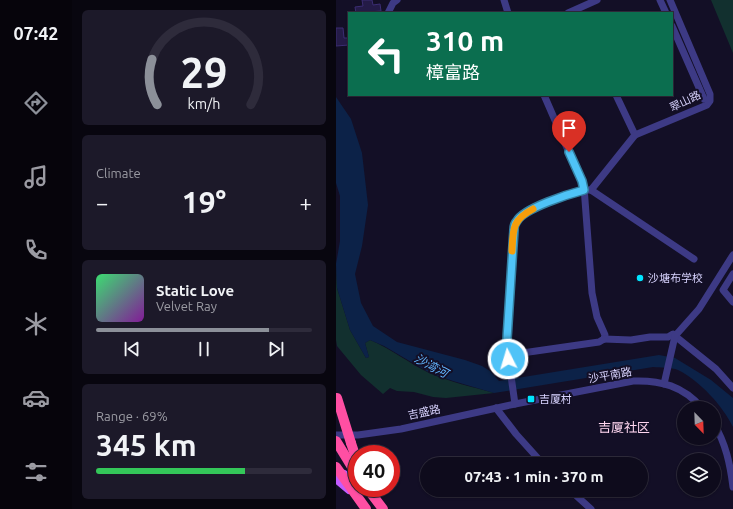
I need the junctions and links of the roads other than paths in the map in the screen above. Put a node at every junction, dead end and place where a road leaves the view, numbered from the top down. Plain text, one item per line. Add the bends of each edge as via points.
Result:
1 (397, 0) edge
2 (504, 0) edge
3 (597, 0) edge
4 (660, 0) edge
5 (670, 0) edge
6 (578, 11) edge
7 (388, 12) edge
8 (508, 12) edge
9 (666, 12) edge
10 (673, 28) edge
11 (544, 96) edge
12 (616, 96) edge
13 (704, 99) dead end
14 (635, 135) junction
15 (587, 190) junction
16 (733, 256) edge
17 (694, 259) dead end
18 (733, 274) edge
19 (733, 302) edge
20 (675, 336) junction
21 (604, 339) junction
22 (508, 357) junction
23 (664, 384) junction
24 (733, 388) edge
25 (336, 395) edge
26 (515, 400) junction
27 (695, 401) edge
28 (496, 408) junction
29 (336, 435) edge
30 (721, 436) edge
31 (336, 441) edge
32 (352, 445) edge
33 (730, 451) edge
34 (537, 457) edge
35 (348, 460) edge
36 (336, 467) edge
37 (348, 477) edge
38 (336, 479) edge
39 (733, 487) edge
40 (370, 497) edge
41 (373, 497) edge
42 (578, 497) edge
43 (381, 508) edge
44 (367, 509) edge
45 (591, 509) edge

1 - 7 street
2 - 8 street
3 - 6 street
4 - 9 street
5 - 14 street, 翠山路 via 710,101 707,105
10 - 13 street
11 - 15 street
12 - 14 street
14 - 15 street, 翠山路
15 - 17 street
15 - 21 street via 592,293
15 - 22 street via 560,197 524,213 517,220 512,247
16 - 20 street via 699,310
18 - 19 street via 723,290
20 - 21 street via 673,334 668,337 631,340
20 - 23 street
20 - 24 street via 716,369
21 - 22 street via 599,342
22 - 26 street
23 - 26 street, 沙平南路 via 650,381 633,382
23 - 27 street, 沙平南路 via 678,388
25 - 32 highway, bridge
26 - 28 street, 吉盛路
28 - 29 street, 吉盛路 via 389,431
28 - 34 street
30 - 33 street
31 - 35 highway
33 - 39 street
36 - 37 main road
36 - 44 highway, bridge
38 - 44 main road
40 - 43 main road
41 - 43 highway, bridge
42 - 45 street

